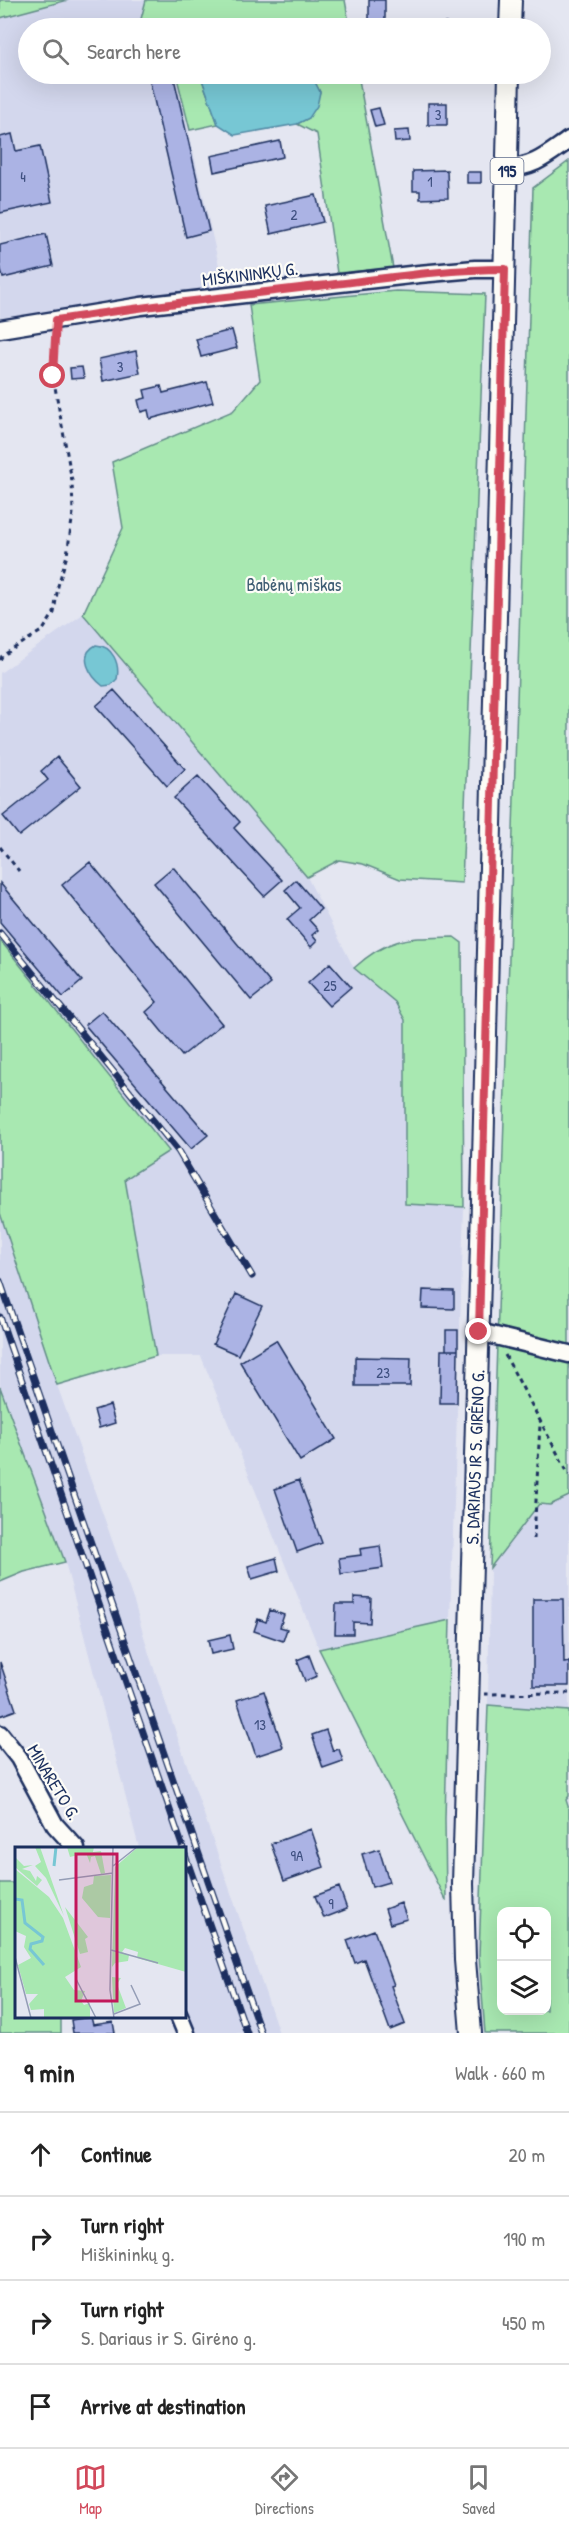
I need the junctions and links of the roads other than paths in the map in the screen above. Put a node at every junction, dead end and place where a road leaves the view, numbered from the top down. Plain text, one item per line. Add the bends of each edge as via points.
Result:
1 (511, 0) edge
2 (510, 18) edge
3 (509, 84) edge
4 (569, 140) edge
5 (507, 168) junction
6 (505, 269) junction
7 (0, 329) edge
8 (486, 1333) junction
9 (569, 1353) edge
10 (0, 1734) edge
11 (75, 1847) edge
12 (180, 2018) edge
13 (186, 2033) edge
14 (471, 2033) edge

1 - 2 main road
3 - 5 main road, 195
4 - 5 street via 537,162
5 - 6 main road, 195
6 - 7 street, MIŠKININKŲ G. via 385,278 141,306
6 - 8 main road, S. DARIAUS IR S. GIRĖNO G. / 195
8 - 9 street
8 - 14 main road, S. DARIAUS IR S. GIRĖNO G. / 195 via 463,1884
10 - 11 street, MINARETO G. via 19,1758 56,1824
12 - 13 street

